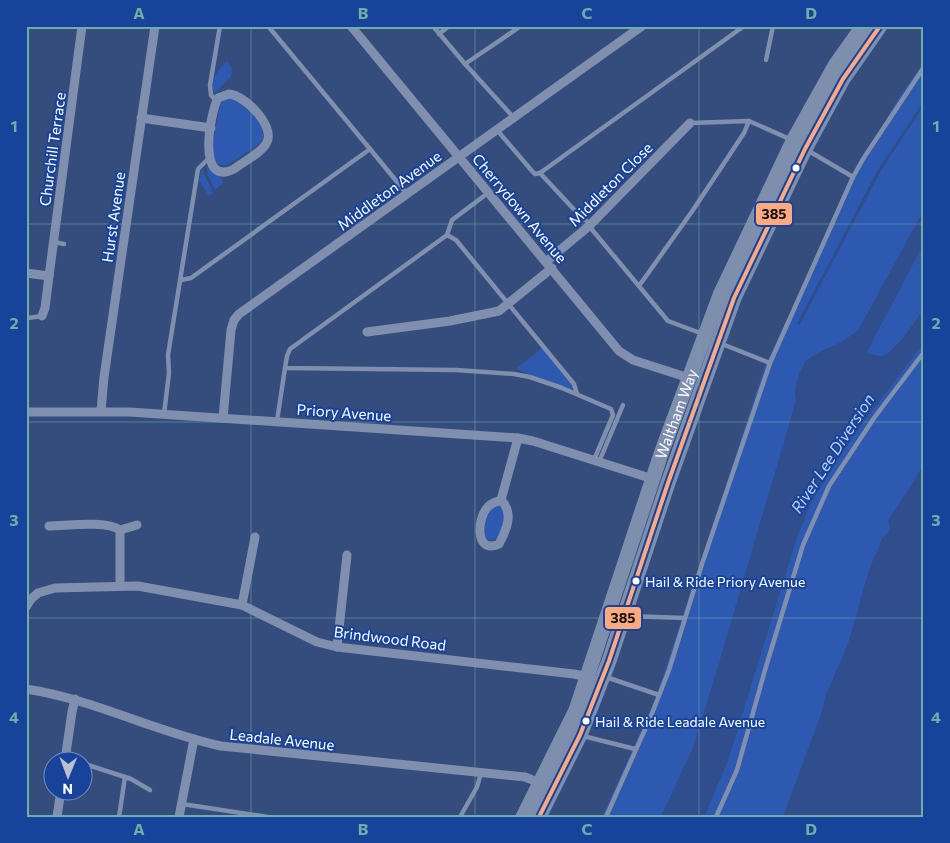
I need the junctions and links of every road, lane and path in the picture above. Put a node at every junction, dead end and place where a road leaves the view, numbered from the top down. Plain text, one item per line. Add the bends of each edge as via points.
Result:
1 (82, 26) edge
2 (155, 26) edge
3 (220, 26) edge
4 (268, 26) edge
5 (351, 26) edge
6 (433, 26) edge
7 (449, 26) edge
8 (521, 26) edge
9 (642, 26) edge
10 (744, 26) edge
11 (773, 26) edge
12 (862, 26) edge
13 (880, 26) edge
14 (439, 34) junction
15 (851, 55) junction
16 (766, 60) dead end
17 (464, 64) junction
18 (924, 67) edge
19 (216, 101) junction
20 (141, 118) junction
21 (515, 118) junction
22 (750, 121) junction
23 (690, 122) joint
24 (211, 128) junction
25 (497, 130) junction
26 (799, 145) junction
27 (370, 149) junction
28 (459, 157) junction
29 (209, 158) junction
30 (540, 172) junction
31 (853, 177) junction
32 (489, 192) junction
33 (407, 194) junction
34 (772, 200) junction
35 (590, 225) junction
36 (447, 235) junction
37 (54, 242) junction
38 (64, 244) dead end
39 (549, 265) junction
40 (26, 273) edge
41 (49, 276) junction
42 (181, 280) junction
43 (639, 286) junction
44 (509, 304) junction
45 (42, 316) joint
46 (28, 318) dead end
47 (367, 332) dead end
48 (705, 334) junction
49 (718, 342) junction
50 (924, 352) edge
51 (705, 356) junction
52 (770, 363) junction
53 (285, 368) junction
54 (688, 378) junction
55 (577, 394) junction
56 (623, 405) dead end
57 (678, 409) junction
58 (101, 411) junction
59 (26, 412) edge
60 (164, 414) junction
61 (693, 414) junction
62 (223, 418) junction
63 (277, 421) junction
64 (518, 438) junction
65 (662, 451) junction
66 (678, 456) junction
67 (596, 461) junction
68 (653, 480) junction
69 (501, 500) junction
70 (651, 512) junction
71 (137, 525) dead end
72 (48, 526) dead end
73 (120, 530) junction
74 (254, 536) dead end
75 (347, 555) dead end
76 (120, 586) junction
77 (242, 605) junction
78 (26, 606) edge
79 (611, 608) junction
80 (626, 613) junction
81 (685, 618) junction
82 (337, 647) junction
83 (603, 676) junction
84 (588, 677) junction
85 (26, 689) edge
86 (659, 695) junction
87 (75, 699) junction
88 (574, 736) junction
89 (194, 739) junction
90 (67, 750) edge
91 (635, 750) junction
92 (92, 766) edge
93 (481, 774) junction
94 (125, 777) junction
95 (540, 783) junction
96 (150, 790) dead end
97 (60, 800) edge
98 (182, 804) junction
99 (57, 817) edge
100 (119, 817) edge
101 (179, 817) edge
102 (268, 817) edge
103 (460, 817) edge
104 (523, 817) edge
105 (539, 817) edge
106 (606, 817) edge
107 (716, 817) edge

1 - 37 street, Churchill Terrace
2 - 20 street, Hurst Avenue
3 - 19 lane via 210,85 211,95
4 - 27 lane
5 - 28 street, Cherrydown Avenue
6 - 14 lane
7 - 14 lane
8 - 17 lane
9 - 21 street, Middleton Avenue
10 - 30 lane
11 - 16 lane
12 - 15 main road, Waltham Way
13 - 15 main road, Waltham Way
14 - 17 lane
15 - 26 main road, Waltham Way via 843,79
17 - 21 lane
18 - 31 lane
19 - 24 street
19 - 29 street via 223,95 241,97 260,116 269,137 263,148 229,171 214,169
20 - 24 street
20 - 58 street, Hurst Avenue
21 - 25 street, Middleton Avenue
22 - 23 lane
22 - 26 lane
22 - 43 lane
23 - 35 street, Middleton Close
24 - 29 street
25 - 28 street, Middleton Avenue
25 - 30 lane via 532,172
26 - 31 lane
26 - 34 main road, Waltham Way
27 - 33 lane
27 - 42 lane via 191,278
28 - 32 street, Cherrydown Avenue
28 - 33 street, Middleton Avenue
29 - 42 lane via 198,168
30 - 35 lane
31 - 52 lane
32 - 36 lane via 452,220
32 - 39 street, Cherrydown Avenue
33 - 62 street, Middleton Avenue via 234,320
34 - 48 main road, Waltham Way via 720,295
34 - 49 main road, Waltham Way
35 - 39 street, Middleton Close
35 - 43 lane
36 - 44 lane via 456,240
36 - 53 lane via 290,349
37 - 38 lane
37 - 41 street, Churchill Terrace
39 - 44 street, Middleton Close
39 - 54 street, Cherrydown Avenue via 625,356
40 - 41 street
41 - 45 street, Churchill Terrace
42 - 60 lane via 168,355
43 - 48 lane via 668,321
44 - 47 street, Middleton Close via 500,311 450,321
44 - 55 lane via 574,384
45 - 46 lane, Churchill Terrace
48 - 51 main road, Waltham Way
49 - 51 main road, Waltham Way
49 - 52 lane
50 - 107 lane via 874,418 825,494 803,545 737,770
51 - 54 main road, Waltham Way
51 - 61 main road, Waltham Way
52 - 81 lane
53 - 55 lane via 514,374
53 - 63 lane
54 - 57 main road, Waltham Way
55 - 67 lane via 611,409 613,415
56 - 67 lane
57 - 61 main road
57 - 65 main road, Waltham Way
58 - 59 street, Priory Avenue
58 - 60 street, Priory Avenue
60 - 62 street, Priory Avenue
61 - 66 main road, Waltham Way
62 - 63 street, Priory Avenue
63 - 64 street, Priory Avenue
64 - 67 street, Priory Avenue
64 - 69 street
65 - 66 main road
65 - 68 main road, Waltham Way
66 - 70 main road, Waltham Way
67 - 68 street, Priory Avenue
68 - 70 main road, Waltham Way
69 - 69 street via 507,506 508,522 499,544 483,543 479,532 484,512
70 - 79 main road, Waltham Way
70 - 80 main road, Waltham Way
71 - 73 street
72 - 73 street via 103,525
73 - 76 street
74 - 77 street
75 - 82 street
76 - 77 street, Brindwood Road via 138,586
76 - 78 street, Brindwood Road via 55,588 38,593
77 - 82 street, Brindwood Road via 317,642
79 - 80 main road
79 - 84 main road, Waltham Way
80 - 81 lane
80 - 83 main road, Waltham Way
81 - 86 lane
82 - 84 street, Brindwood Road
83 - 86 lane
83 - 88 main road, Waltham Way
84 - 88 main road, Waltham Way
85 - 87 street, Leadale Avenue
86 - 91 lane
87 - 89 street, Leadale Avenue
87 - 90 street
88 - 91 lane
88 - 95 main road, Waltham Way
88 - 105 main road, Waltham Way
89 - 93 street, Leadale Avenue via 246,750
89 - 98 street
91 - 106 lane
92 - 94 lane
93 - 95 street, Leadale Avenue via 525,778
93 - 103 lane
94 - 96 lane
94 - 100 lane
95 - 104 main road, Waltham Way
97 - 99 street
98 - 101 street
98 - 102 lane

